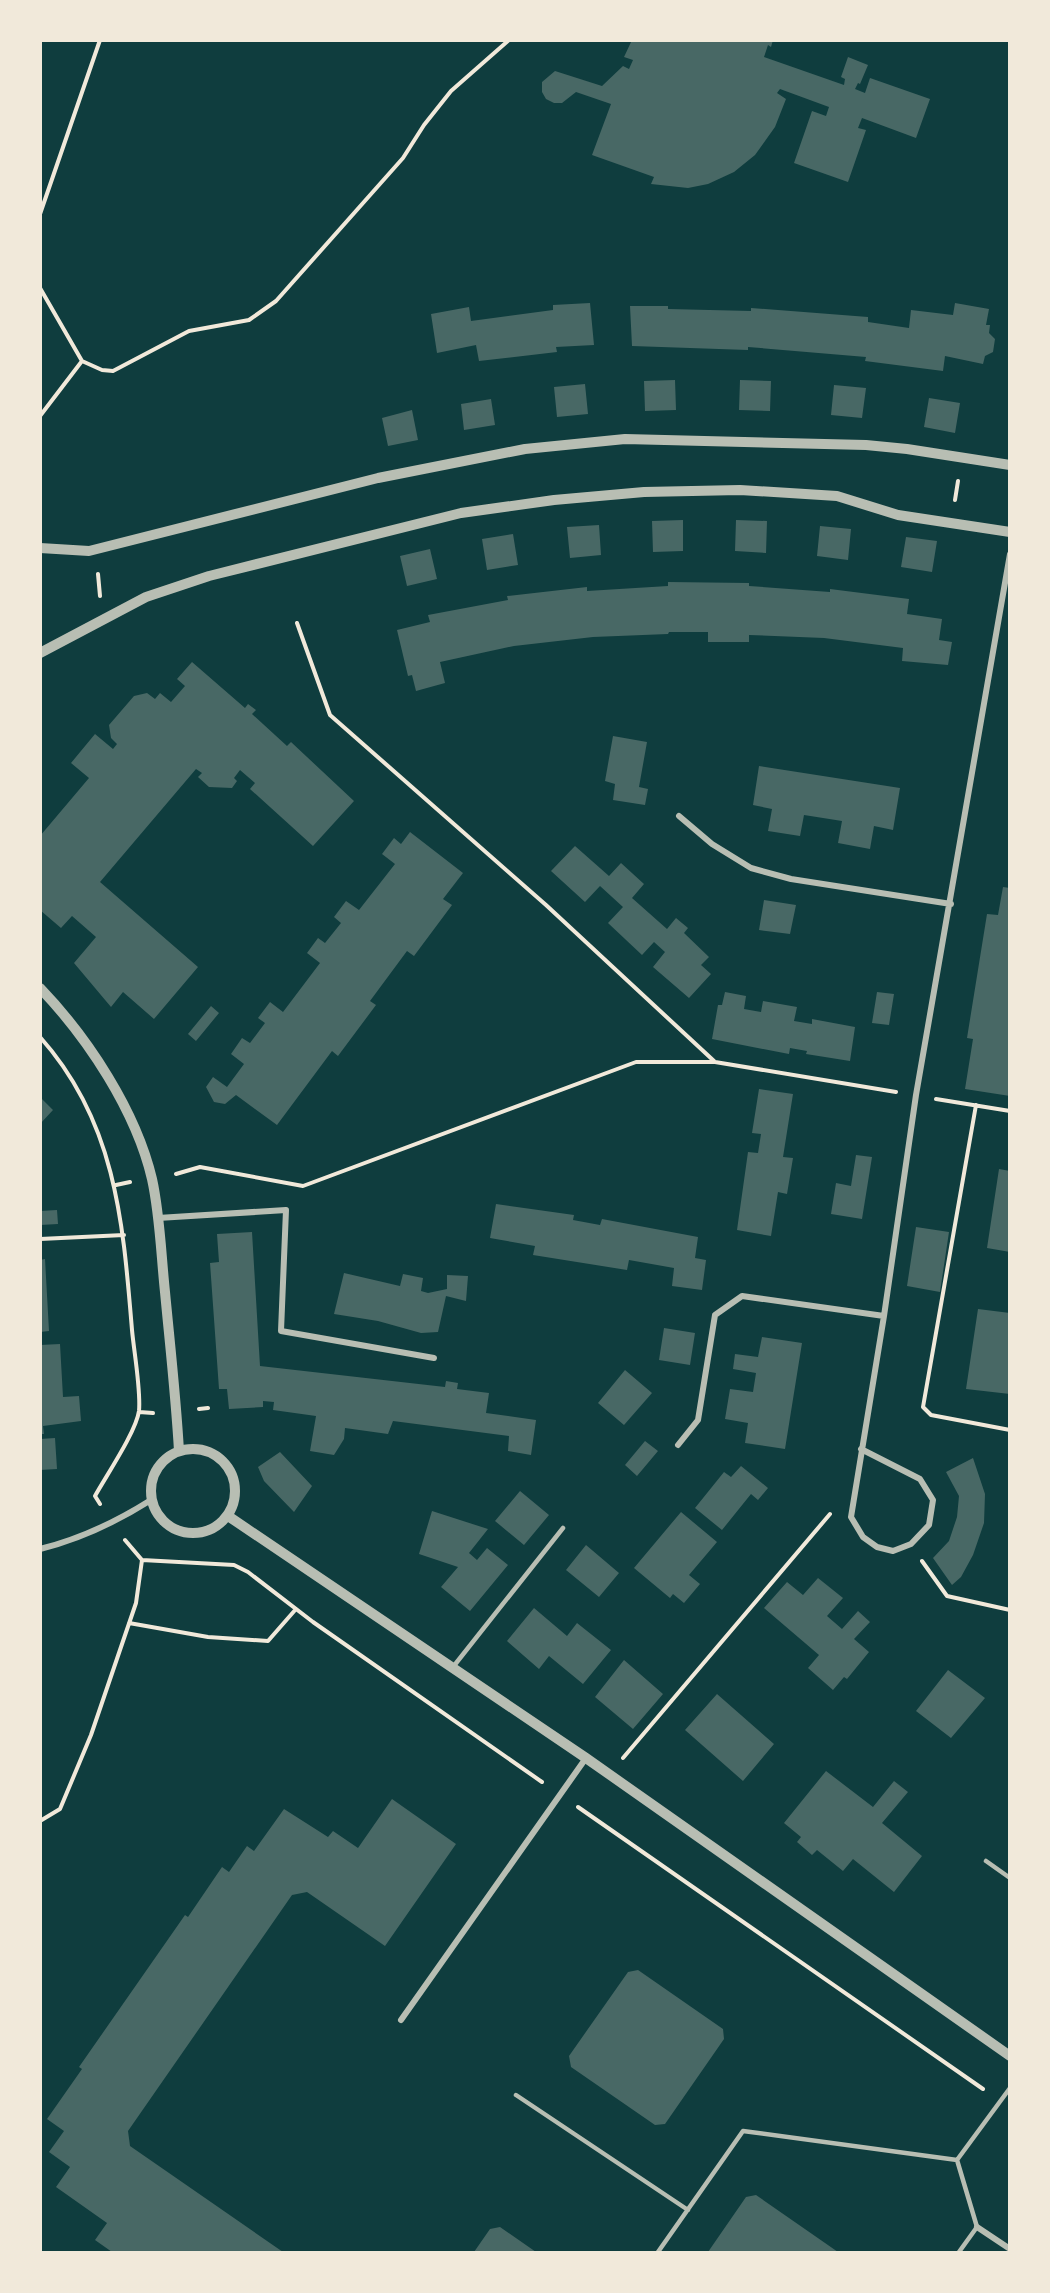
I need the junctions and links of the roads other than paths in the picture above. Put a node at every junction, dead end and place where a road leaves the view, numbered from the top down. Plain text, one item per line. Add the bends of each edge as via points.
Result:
1 (1010, 465) edge
2 (1010, 532) edge
3 (40, 548) edge
4 (1010, 554) edge
5 (40, 653) edge
6 (679, 816) dead end
7 (951, 904) junction
8 (40, 988) edge
9 (158, 1218) junction
10 (884, 1316) junction
11 (434, 1358) dead end
12 (678, 1445) dead end
13 (861, 1449) junction
14 (179, 1450) junction
15 (151, 1500) junction
16 (228, 1516) junction
17 (563, 1528) dead end
18 (40, 1549) edge
19 (453, 1668) junction
20 (586, 1758) junction
21 (986, 1861) dead end
22 (1010, 1878) edge
23 (401, 2020) dead end
24 (1010, 2056) edge
25 (1010, 2088) edge
26 (516, 2094) dead end
27 (957, 2160) junction
28 (688, 2210) junction
29 (977, 2227) junction
30 (1010, 2249) edge
31 (658, 2253) edge
32 (959, 2253) edge

1 - 3 street via 866,445 625,439 525,449 378,478 90,551
2 - 5 street via 898,515 837,496 740,490 644,492 554,500 461,513 209,576 146,597
4 - 7 street
6 - 7 street via 712,844 751,868 790,879
7 - 10 street via 916,1095
8 - 9 street via 84,1037 99,1062 133,1129 151,1178
9 - 11 street via 286,1210 280,1331
9 - 14 street
10 - 12 street via 742,1296 715,1315 698,1420
10 - 13 street
13 - 13 street via 920,1479 933,1500 929,1525 911,1544 893,1551 877,1547 863,1537 851,1517
14 - 15 street via 156,1470 150,1485
14 - 16 street via 206,1451 226,1466 236,1491
15 - 16 street via 160,1518 177,1532 205,1532
15 - 18 street via 112,1524
16 - 19 street
17 - 19 lane
19 - 20 street
20 - 23 street
20 - 24 street
21 - 22 lane
25 - 27 lane
26 - 28 lane
27 - 28 lane via 743,2131
27 - 29 lane
28 - 31 lane
29 - 30 street
29 - 32 lane

